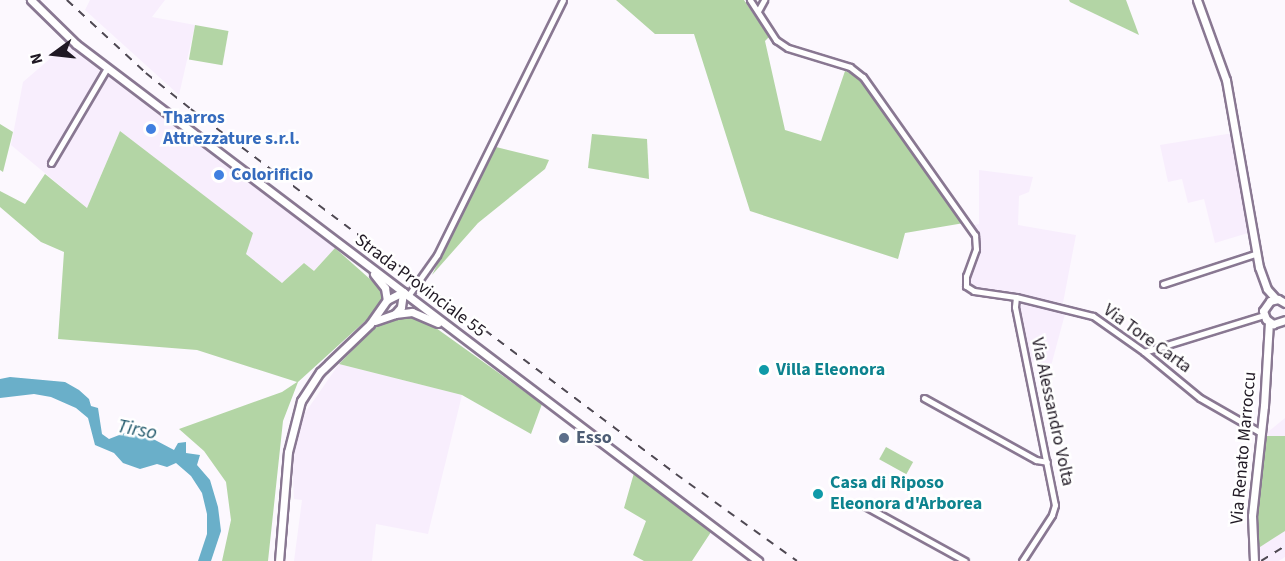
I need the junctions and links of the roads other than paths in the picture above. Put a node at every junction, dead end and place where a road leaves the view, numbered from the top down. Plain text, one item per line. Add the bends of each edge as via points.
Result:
1 (31, 0) edge
2 (563, 0) edge
3 (750, 0) edge
4 (764, 0) edge
5 (1197, 0) edge
6 (758, 11) junction
7 (107, 68) junction
8 (51, 163) dead end
9 (1255, 254) junction
10 (365, 263) junction
11 (1163, 284) dead end
12 (1268, 289) junction
13 (406, 294) junction
14 (1016, 297) junction
15 (1276, 299) junction
16 (387, 300) junction
17 (1268, 302) junction
18 (1285, 302) edge
19 (395, 314) junction
20 (1270, 320) junction
21 (1285, 320) edge
22 (370, 324) junction
23 (459, 333) junction
24 (1144, 352) junction
25 (924, 398) dead end
26 (1261, 433) junction
27 (1047, 462) junction
28 (865, 506) dead end
29 (279, 561) edge
30 (758, 561) edge
31 (965, 561) edge
32 (1022, 561) edge
33 (1254, 561) edge

1 - 7 main road, Strada Provinciale 55 via 63,34
2 - 13 street via 436,255
3 - 6 street
4 - 6 street
5 - 9 main road via 1226,80
6 - 14 street, Via Tore Carta via 776,40 788,48 850,67 863,77 975,235 976,249 965,281 969,289
7 - 8 street
7 - 10 main road, Strada Provinciale 55
9 - 11 street
9 - 12 main road
10 - 13 main road, Strada Provinciale 55
10 - 16 main road via 383,284
12 - 15 main road
12 - 17 main road
13 - 16 main road
13 - 19 main road
13 - 23 main road, Strada Provinciale 55
14 - 24 street, Via Tore Carta via 1093,316
14 - 27 street, Via Alessandro Volta via 1023,351
15 - 17 main road
15 - 18 main road
16 - 22 main road
17 - 20 main road, Via Renato Marroccu
19 - 22 main road
19 - 23 main road via 419,314
20 - 21 main road
20 - 24 street
20 - 26 main road, Via Renato Marroccu
22 - 29 main road via 320,372 301,401 288,452
23 - 30 main road, Strada Provinciale 55
24 - 26 street, Via Tore Carta via 1200,398
25 - 27 street via 1036,460
26 - 33 main road, Via Renato Marroccu via 1252,516
27 - 32 street, Via Alessandro Volta via 1055,505
28 - 31 street

